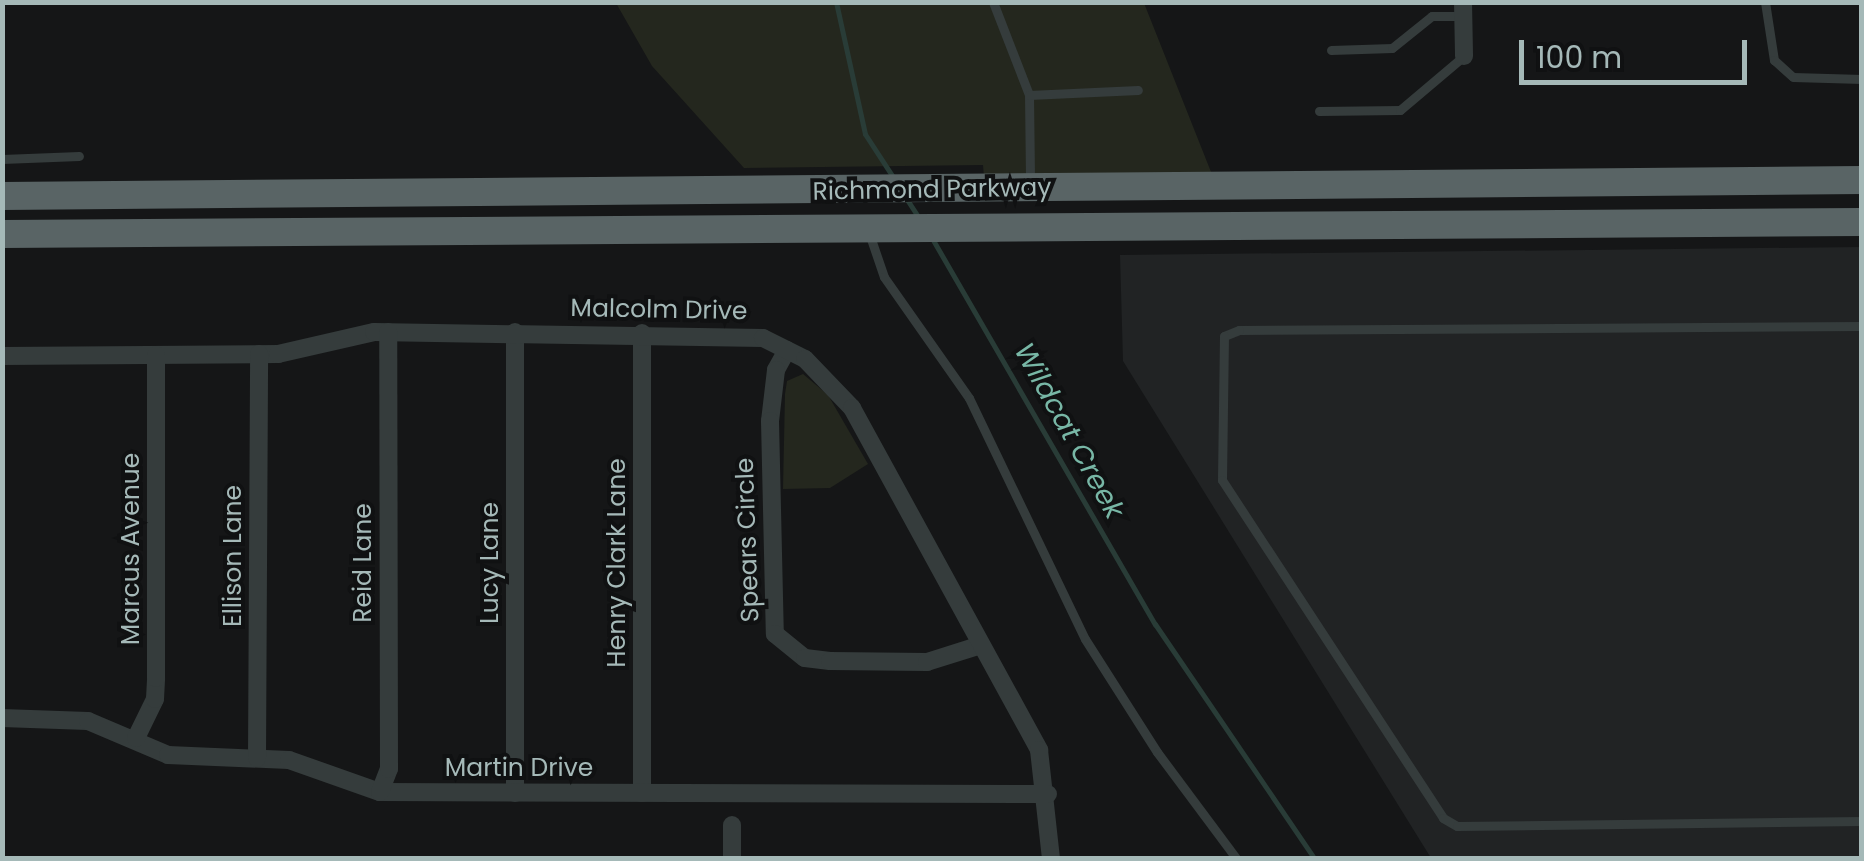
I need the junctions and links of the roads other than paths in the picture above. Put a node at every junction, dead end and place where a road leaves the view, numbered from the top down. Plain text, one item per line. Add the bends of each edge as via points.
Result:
1 (993, 2) edge
2 (1765, 2) edge
3 (1463, 9) edge
4 (1331, 50) dead end
5 (1464, 56) joint
6 (1862, 79) edge
7 (1138, 90) dead end
8 (1029, 95) junction
9 (1319, 111) dead end
10 (79, 156) dead end
11 (2, 158) edge
12 (1862, 180) edge
13 (1030, 188) junction
14 (2, 196) edge
15 (1862, 222) edge
16 (872, 230) junction
17 (2, 234) edge
18 (1862, 326) edge
19 (388, 332) junction
20 (515, 332) junction
21 (642, 333) junction
22 (787, 350) junction
23 (259, 354) junction
24 (156, 355) junction
25 (2, 356) edge
26 (981, 645) junction
27 (2, 718) edge
28 (136, 738) junction
29 (257, 758) junction
30 (380, 792) junction
31 (515, 793) junction
32 (642, 793) junction
33 (1048, 794) junction
34 (1862, 821) edge
35 (732, 825) dead end
36 (732, 858) edge
37 (1051, 858) edge
38 (1236, 858) edge

1 - 8 lane
2 - 6 lane via 1774,60 1794,77
3 - 4 lane via 1432,16 1392,48
3 - 5 street
5 - 9 lane via 1400,110
7 - 8 lane
8 - 13 lane
10 - 11 lane
12 - 13 highway, Richmond Parkway
13 - 14 highway, Richmond Parkway
15 - 16 highway, Richmond Parkway
16 - 17 highway, Richmond Parkway
16 - 38 lane via 884,277 969,398 1085,639 1156,752
18 - 34 lane via 1240,330 1224,336 1222,480 1443,818 1456,826
19 - 20 street, Malcolm Drive
19 - 23 street, Malcolm Drive
19 - 30 street, Reid Lane via 389,769
20 - 21 street, Malcolm Drive
20 - 31 street, Lucy Lane
21 - 22 street, Malcolm Drive via 738,334
21 - 32 street, Henry Clark Lane
22 - 26 street, Malcolm Drive via 829,379 852,408
22 - 26 street, Spears Circle via 776,370 770,421 776,634 796,654 830,661 927,662
23 - 24 street, Malcolm Drive
23 - 29 street, Ellison Lane
24 - 25 street, Malcolm Drive
24 - 28 street, Marcus Avenue via 156,678
26 - 33 street, Malcolm Drive via 1039,750
27 - 28 street, Martin Drive via 88,721
28 - 29 street, Martin Drive via 168,756
29 - 30 street, Martin Drive via 288,760
30 - 31 street, Martin Drive
31 - 32 street, Martin Drive
32 - 33 street, Martin Drive
33 - 37 street, Malcolm Drive
35 - 36 street

